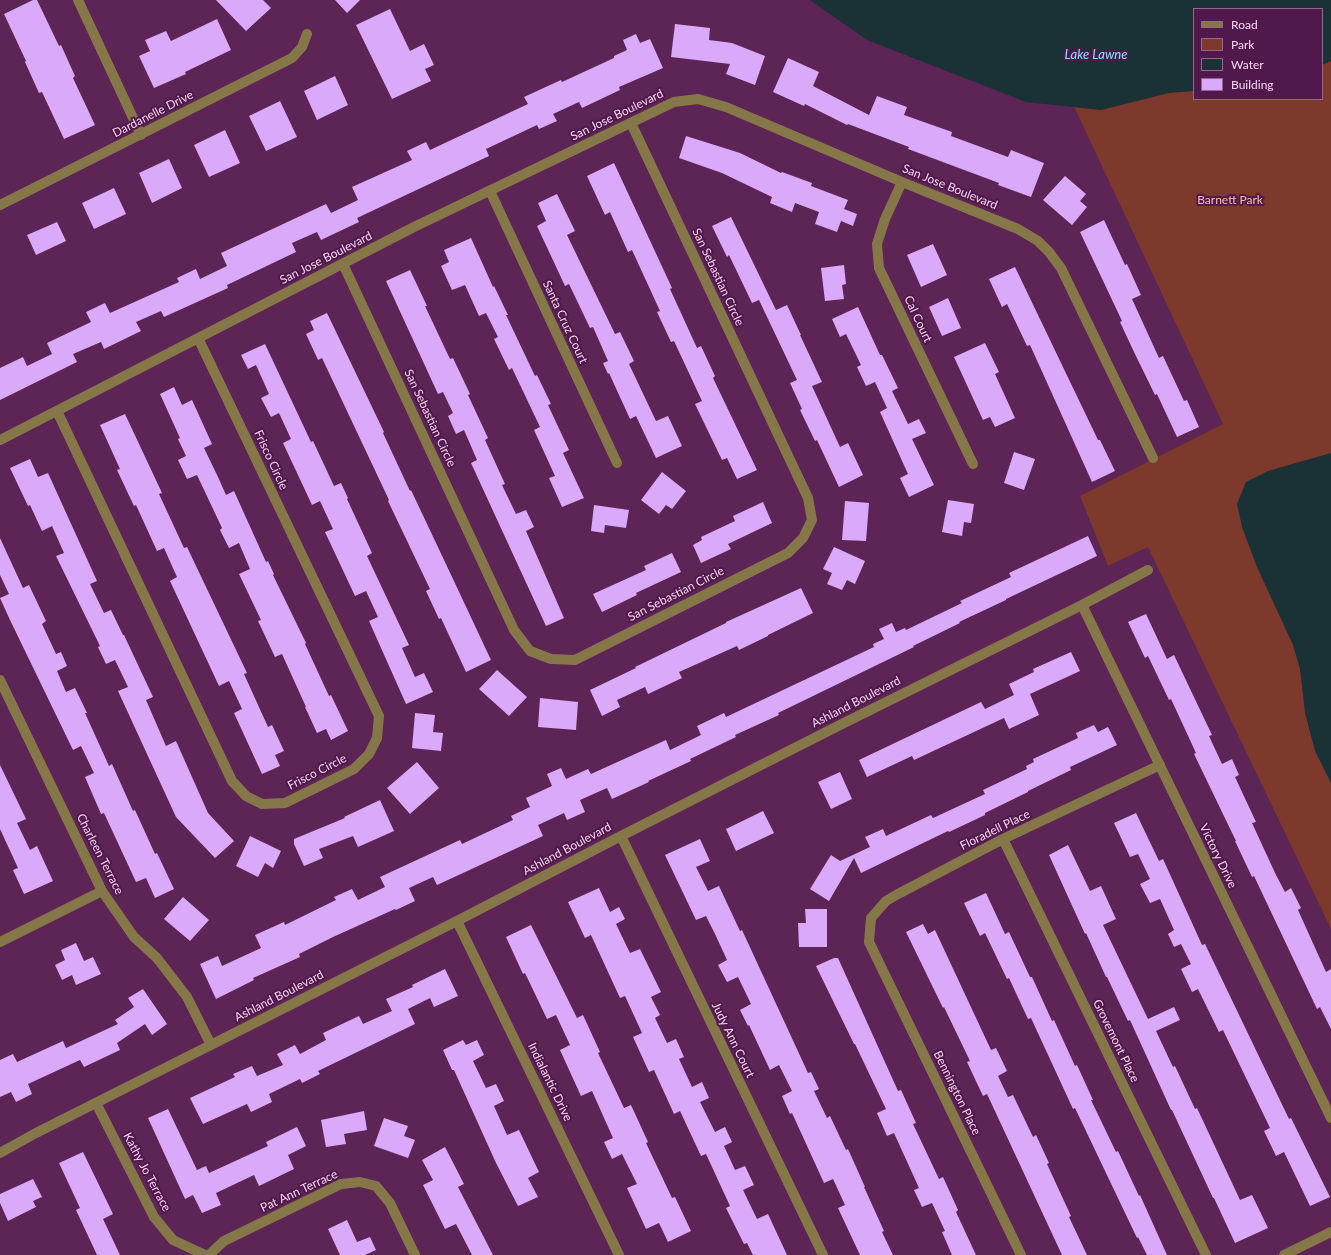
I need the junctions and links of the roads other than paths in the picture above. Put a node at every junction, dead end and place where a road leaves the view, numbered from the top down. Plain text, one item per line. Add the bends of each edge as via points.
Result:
1 (78, 0) edge
2 (307, 34) dead end
3 (631, 123) junction
4 (141, 135) junction
5 (902, 182) junction
6 (490, 191) junction
7 (0, 205) edge
8 (343, 264) junction
9 (198, 338) junction
10 (57, 410) junction
11 (0, 440) edge
12 (1153, 458) dead end
13 (617, 463) dead end
14 (973, 464) dead end
15 (1148, 570) dead end
16 (1082, 605) junction
17 (0, 680) edge
18 (1160, 765) junction
19 (621, 836) junction
20 (1003, 839) junction
21 (102, 891) junction
22 (457, 921) junction
23 (0, 942) edge
24 (869, 942) joint
25 (212, 1045) junction
26 (96, 1103) junction
27 (1331, 1118) edge
28 (0, 1153) edge
29 (1331, 1232) edge
30 (205, 1255) edge
31 (209, 1255) edge
32 (415, 1255) edge
33 (619, 1255) edge
34 (823, 1255) edge
35 (1021, 1255) edge
36 (1206, 1255) edge
37 (1284, 1255) edge

1 - 4 street
2 - 4 street, Dardanelle Drive via 302,47 292,58
3 - 5 street, San Jose Boulevard via 674,102 698,99 726,107
3 - 6 street, San Jose Boulevard
3 - 8 street, San Sebastian Circle via 808,498 812,520 803,538 788,553 575,660 550,659 530,650 514,630
4 - 7 street, Dardanelle Drive
5 - 12 street, San Jose Boulevard via 1018,229 1038,241 1049,252 1061,268
5 - 14 street, Cal Court via 877,244 879,268
6 - 8 street, San Jose Boulevard
6 - 13 street, Santa Cruz Court
8 - 9 street, San Jose Boulevard
9 - 10 street, San Jose Boulevard
9 - 10 street, Frisco Circle via 379,716 377,738 369,754 354,769 285,803 262,804 246,796 232,781
10 - 11 street, San Jose Boulevard
15 - 16 street, Ashland Boulevard
16 - 18 street, Victory Drive
16 - 19 street, Ashland Boulevard
17 - 21 street, Charleen Terrace
18 - 20 street, Floradell Place
18 - 27 street, Victory Drive
19 - 22 street, Ashland Boulevard
19 - 34 street, Judy Ann Court
20 - 24 street, Floradell Place via 886,900 871,918
20 - 36 street, Grovemont Place
21 - 23 street
21 - 25 street, Charleen Terrace via 134,937 157,958 187,997
22 - 25 street, Ashland Boulevard
22 - 33 street, Indialantic Drive
24 - 35 street, Bennington Place
25 - 26 street, Ashland Boulevard
26 - 28 street, Ashland Boulevard
26 - 30 street, Kathy Jo Terrace via 154,1217 173,1240
29 - 37 street
31 - 32 street, Pat Ann Terrace via 224,1241 341,1184 360,1182 376,1186 390,1203

